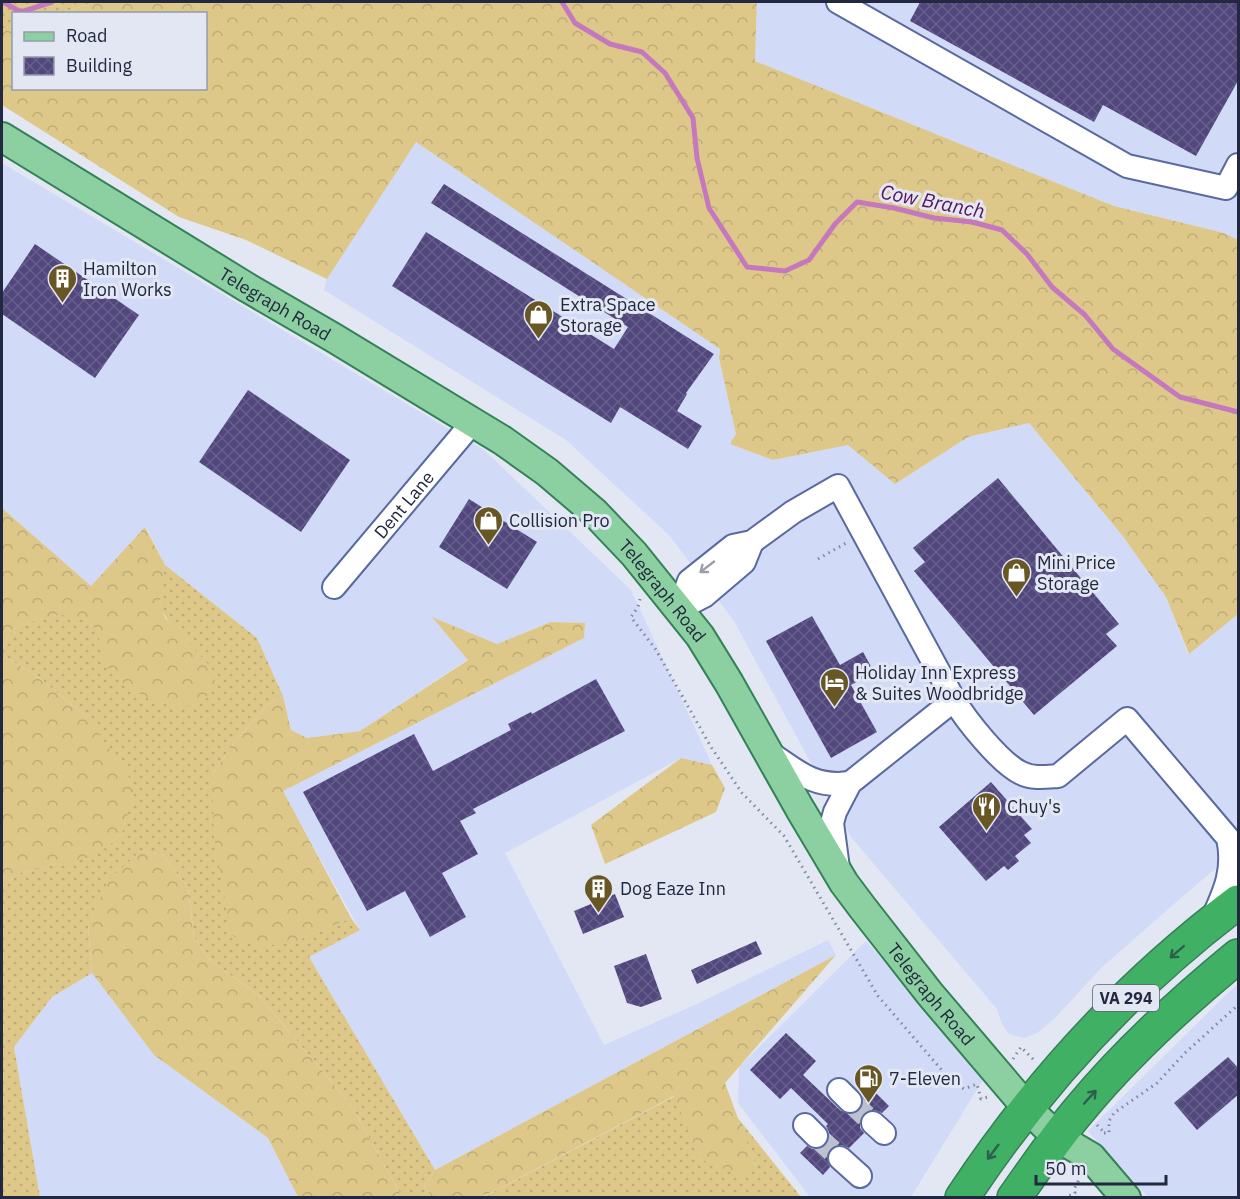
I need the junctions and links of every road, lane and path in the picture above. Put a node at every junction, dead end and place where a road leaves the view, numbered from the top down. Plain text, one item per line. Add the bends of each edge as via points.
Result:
1 (838, 2) edge
2 (2, 137) edge
3 (1239, 165) edge
4 (473, 422) junction
5 (864, 533) junction
6 (818, 559) dead end
7 (334, 587) dead end
8 (636, 592) dead end
9 (679, 609) junction
10 (954, 700) junction
11 (768, 752) junction
12 (850, 783) junction
13 (1233, 839) edge
14 (840, 876) junction
15 (1239, 902) edge
16 (1211, 923) junction
17 (1239, 956) edge
18 (1239, 1005) edge
19 (987, 1098) dead end
20 (1027, 1108) junction
21 (1104, 1132) dead end
22 (1057, 1137) junction
23 (840, 1158) tunnel mouth
24 (860, 1176) dead end
25 (1074, 1189) dead end
26 (962, 1197) edge
27 (1014, 1197) edge
28 (1064, 1197) edge
29 (1126, 1197) edge

1 - 3 street via 1127,166 1226,188
2 - 4 main road, Telegraph Road
4 - 7 street, Dent Lane
4 - 9 main road, Telegraph Road via 547,472 595,513
5 - 6 path
5 - 9 street via 838,486 752,542 733,546 689,581
5 - 10 street
8 - 19 path via 640,603 631,617 656,650 711,747 746,797 784,836 878,996 952,1082 964,1089 978,1084 981,1099
9 - 11 main road, Telegraph Road via 706,645
10 - 12 street
10 - 13 street via 1006,763 1032,777 1058,776 1127,719
11 - 12 street via 816,782
11 - 14 main road, Telegraph Road
12 - 14 street via 832,823
13 - 16 street via 1231,868
14 - 20 main road, Telegraph Road via 918,978
15 - 16 highway, VA 294
16 -> 20 highway, VA 294 via 1122,1002 1064,1062
22 -> 17 highway, VA 294 via 1125,1059 1192,994
18 - 21 path via 1157,1083 1114,1113 1108,1133
20 - 22 main road, Telegraph Road
20 -> 26 highway, VA 294
22 - 27 highway, VA 294
22 - 29 main road, Telegraph Road via 1091,1157
23 - 24 street
25 - 28 path via 1075,1193

